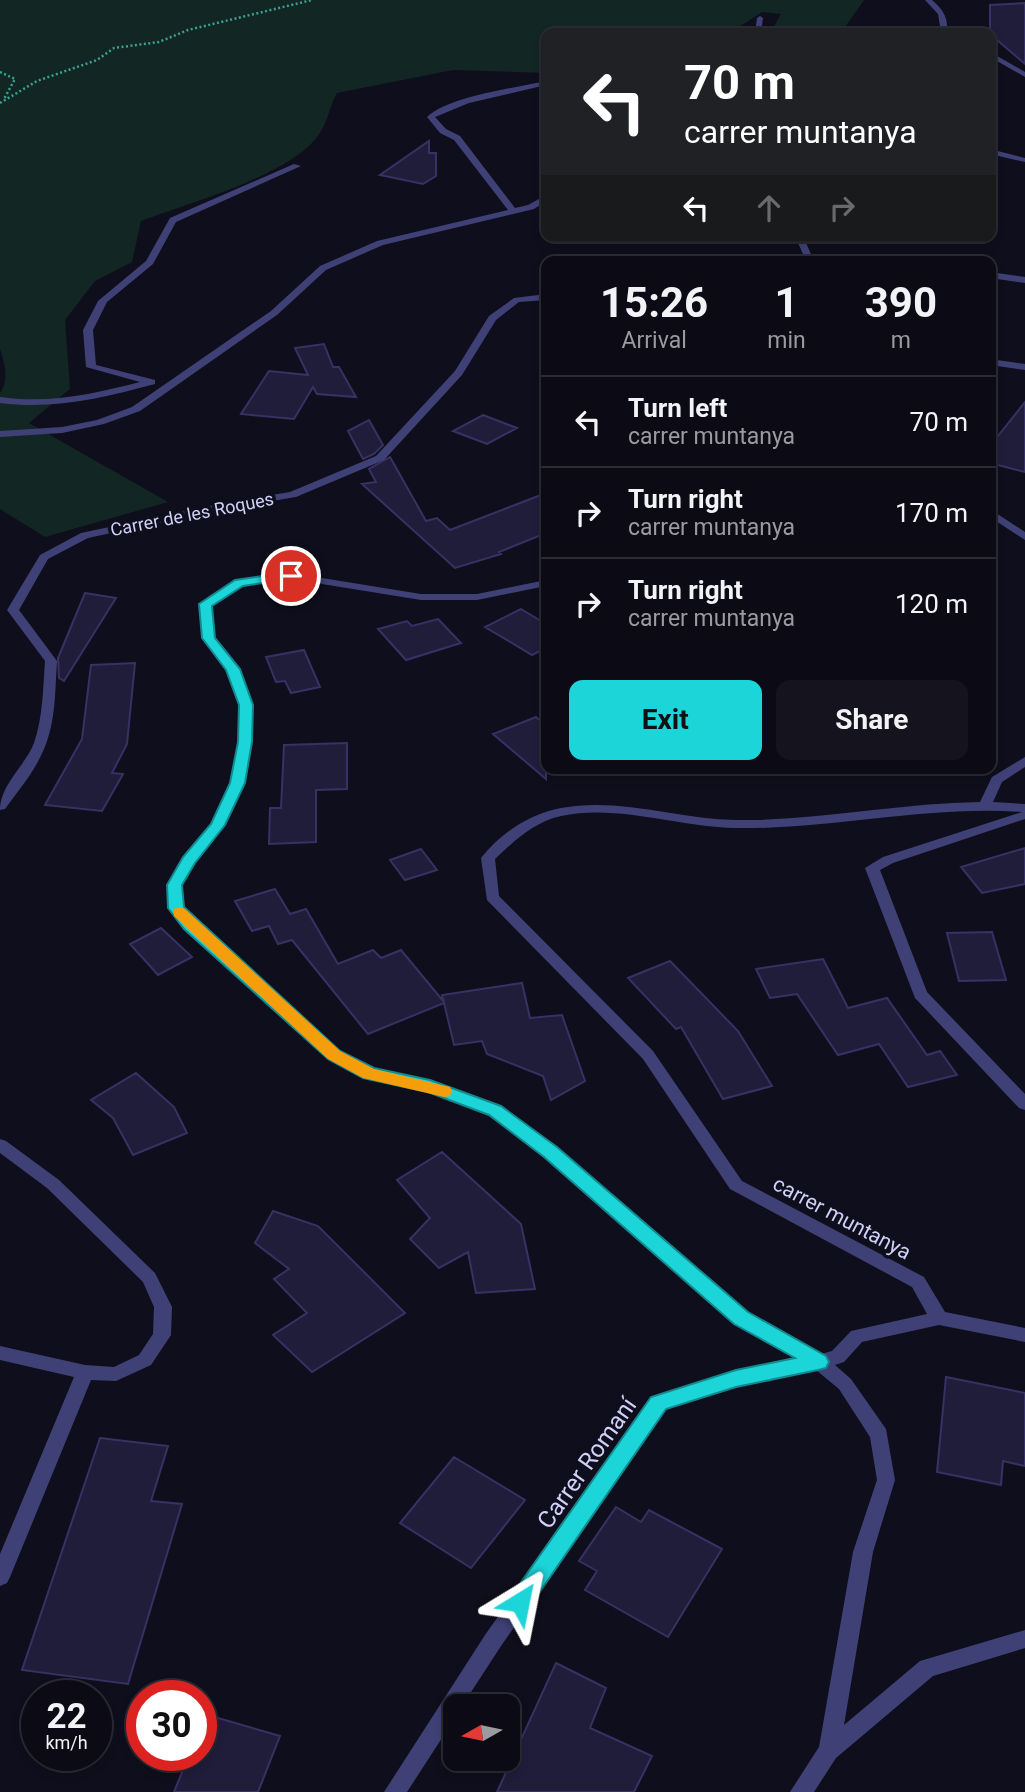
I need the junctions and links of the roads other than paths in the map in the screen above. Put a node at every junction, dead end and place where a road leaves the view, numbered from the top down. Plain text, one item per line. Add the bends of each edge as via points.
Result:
1 (928, 0) edge
2 (760, 18) dead end
3 (759, 28) edge
4 (945, 28) edge
5 (996, 58) edge
6 (1025, 75) edge
7 (541, 84) edge
8 (996, 153) edge
9 (1025, 160) edge
10 (297, 166) dead end
11 (541, 200) edge
12 (513, 211) junction
13 (996, 276) edge
14 (1023, 279) edge
15 (541, 298) edge
16 (996, 363) edge
17 (1025, 367) edge
18 (193, 371) junction
19 (152, 382) junction
20 (0, 400) edge
21 (0, 433) edge
22 (996, 516) edge
23 (1025, 537) edge
24 (541, 584) edge
25 (1025, 761) edge
26 (986, 803) junction
27 (0, 807) edge
28 (1025, 808) edge
29 (1025, 815) edge
30 (1025, 1104) edge
31 (0, 1145) edge
32 (939, 1318) junction
33 (1025, 1335) edge
34 (0, 1353) edge
35 (818, 1362) junction
36 (85, 1372) junction
37 (0, 1577) edge
38 (1025, 1639) edge
39 (829, 1751) junction
40 (395, 1792) edge
41 (801, 1792) edge

1 - 4 street via 940,10
2 - 3 street
5 - 6 street
7 - 12 street via 465,102 431,117 457,138
8 - 9 street
10 - 19 street via 173,220 150,262 103,301 88,331 91,367
11 - 12 street
12 - 18 street via 380,243 323,268 274,313
13 - 14 street
15 - 27 street, Carrer de les Roques via 517,300 492,318 459,373 380,458 292,495 85,535 44,557 13,610 51,661 42,739
16 - 17 street
18 - 19 street
18 - 21 street via 136,409 100,422 50,432
19 - 20 street via 79,400 41,404
22 - 23 street
24 - 35 street via 477,597 421,597 291,576 240,583 205,604 208,638 233,669 246,705 245,742 238,783 218,825 174,885 176,908 334,1055 369,1074 430,1086 495,1110 741,1318
25 - 26 street via 997,780
26 - 28 street, carrer muntanya
26 - 32 street, carrer muntanya via 804,822 732,824 640,811 572,810 524,824 488,858 492,897 648,1055 736,1185 918,1282
29 - 30 street via 872,868 920,994
31 - 36 street via 53,1185 149,1278 163,1307 162,1335 145,1360 116,1374
32 - 33 street
32 - 35 street via 857,1336 838,1357
34 - 36 street
35 - 39 street via 845,1384 879,1436 886,1480 863,1552
35 - 40 street, Carrer Romaní via 736,1379 659,1403 492,1642
36 - 37 street
38 - 39 street via 927,1668
39 - 41 street

